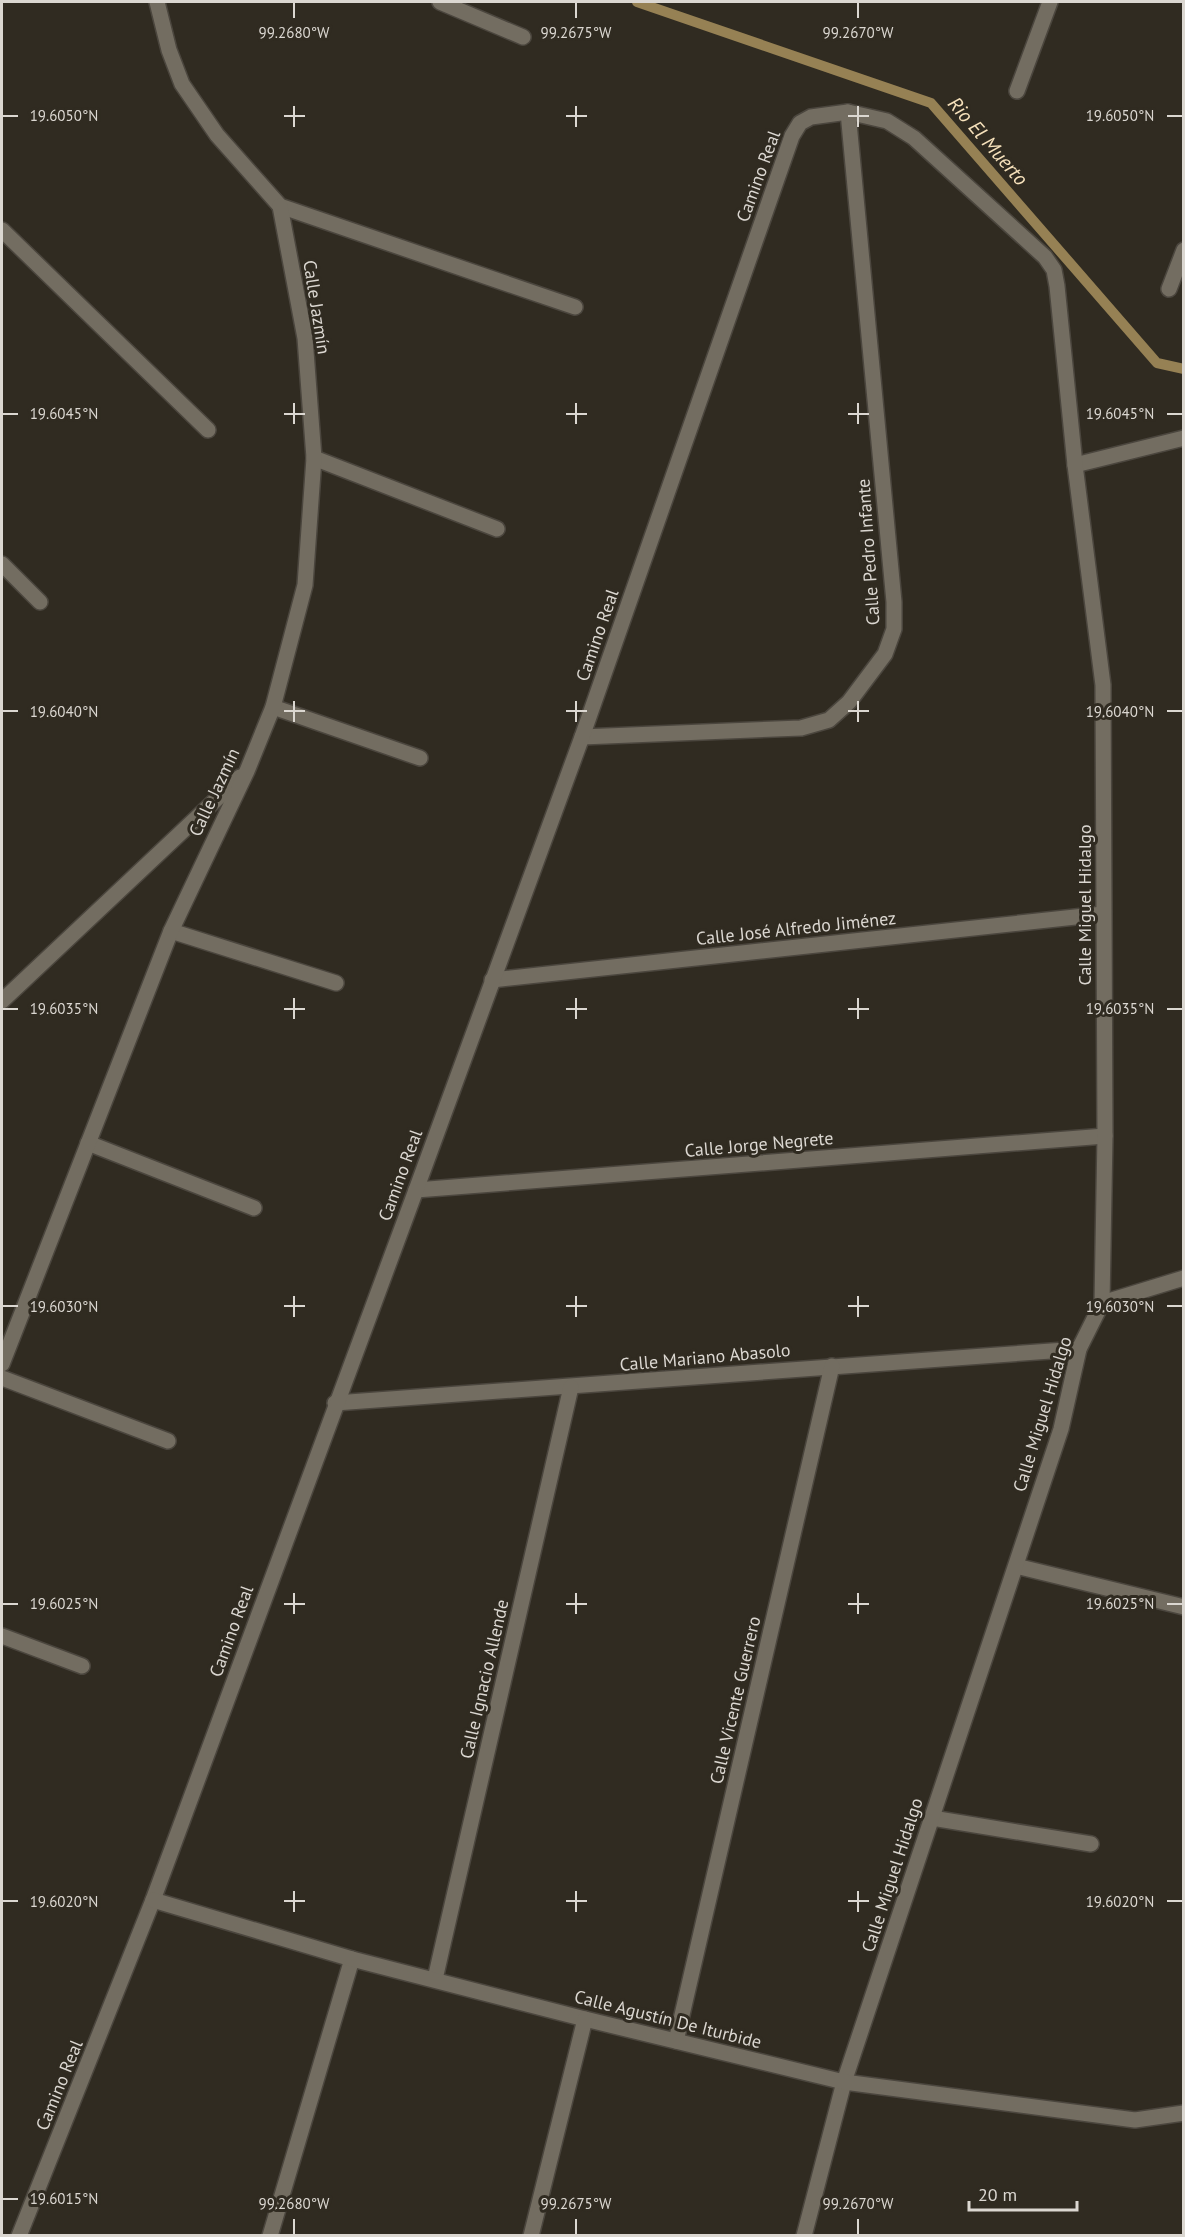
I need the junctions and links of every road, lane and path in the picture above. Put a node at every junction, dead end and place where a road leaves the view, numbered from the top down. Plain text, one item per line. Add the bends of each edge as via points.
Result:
1 (157, 2) edge
2 (440, 2) edge
3 (1050, 2) edge
4 (523, 37) dead end
5 (1017, 91) dead end
6 (848, 112) junction
7 (280, 206) junction
8 (2, 230) edge
9 (1184, 250) edge
10 (1168, 289) dead end
11 (575, 307) dead end
12 (208, 430) dead end
13 (1184, 438) edge
14 (314, 458) junction
15 (1075, 465) junction
16 (497, 529) dead end
17 (2, 564) edge
18 (40, 602) dead end
19 (273, 707) junction
20 (582, 737) junction
21 (420, 758) dead end
22 (247, 771) junction
23 (1103, 914) junction
24 (171, 931) junction
25 (492, 980) junction
26 (336, 983) dead end
27 (2, 1001) edge
28 (1105, 1136) junction
29 (88, 1143) junction
30 (416, 1190) junction
31 (254, 1208) dead end
32 (1184, 1278) edge
33 (1102, 1303) junction
34 (1079, 1349) junction
35 (2, 1364) edge
36 (832, 1366) junction
37 (2, 1378) edge
38 (571, 1387) junction
39 (335, 1403) junction
40 (168, 1442) dead end
41 (1016, 1566) junction
42 (1184, 1607) edge
43 (2, 1636) edge
44 (82, 1666) dead end
45 (932, 1818) junction
46 (1091, 1844) dead end
47 (153, 1900) junction
48 (352, 1959) junction
49 (435, 1979) junction
50 (585, 2019) junction
51 (676, 2041) junction
52 (844, 2082) junction
53 (1184, 2113) edge
54 (19, 2235) edge
55 (270, 2235) edge
56 (531, 2235) edge
57 (804, 2235) edge

1 - 7 street via 182,84 217,135
2 - 4 street
3 - 5 street
6 - 15 street, Calle Miguel Hidalgo via 887,121 914,138 1054,270
6 - 20 street, Camino Real via 811,117 800,123 792,136
6 - 20 street, Calle Pedro Infante via 894,602 894,629 885,654 849,702 828,720 801,728
7 - 11 street
7 - 14 street, Calle Jazmín via 305,338
8 - 12 street
9 - 10 street
13 - 15 street
14 - 16 street
14 - 19 street, Calle Jazmín via 305,585
15 - 23 street, Calle Miguel Hidalgo via 1103,685
17 - 18 street
19 - 21 street
19 - 22 street, Calle Jazmín
20 - 25 street, Camino Real
22 - 24 street, Calle Jazmín
22 - 27 street
23 - 25 street, Calle José Alfredo Jiménez
23 - 28 street, Calle Miguel Hidalgo
24 - 26 street
24 - 29 street, Calle Jazmín
25 - 30 street, Camino Real
28 - 30 street, Calle Jorge Negrete
28 - 33 street, Calle Miguel Hidalgo
29 - 31 street
29 - 35 street, Calle Jazmín
30 - 39 street, Camino Real
32 - 33 street
33 - 34 street, Calle Miguel Hidalgo
34 - 36 street, Calle Mariano Abasolo
34 - 41 street, Calle Miguel Hidalgo via 1061,1429
36 - 38 street, Calle Mariano Abasolo
36 - 51 street, Calle Vicente Guerrero
37 - 40 street
38 - 39 street, Calle Mariano Abasolo
38 - 49 street, Calle Ignacio Allende
39 - 47 street, Camino Real
41 - 42 street
41 - 45 street, Calle Miguel Hidalgo
43 - 44 street
45 - 46 street
45 - 52 street, Calle Miguel Hidalgo
47 - 48 street, Calle Agustín De Iturbide
47 - 54 street, Camino Real
48 - 49 street, Calle Agustín De Iturbide
48 - 55 street
49 - 50 street, Calle Agustín De Iturbide
50 - 51 street, Calle Agustín De Iturbide
50 - 56 street
51 - 52 street, Calle Agustín De Iturbide
52 - 53 street, Calle Agustín De Iturbide via 1135,2120
52 - 57 street, Calle Miguel Hidalgo

